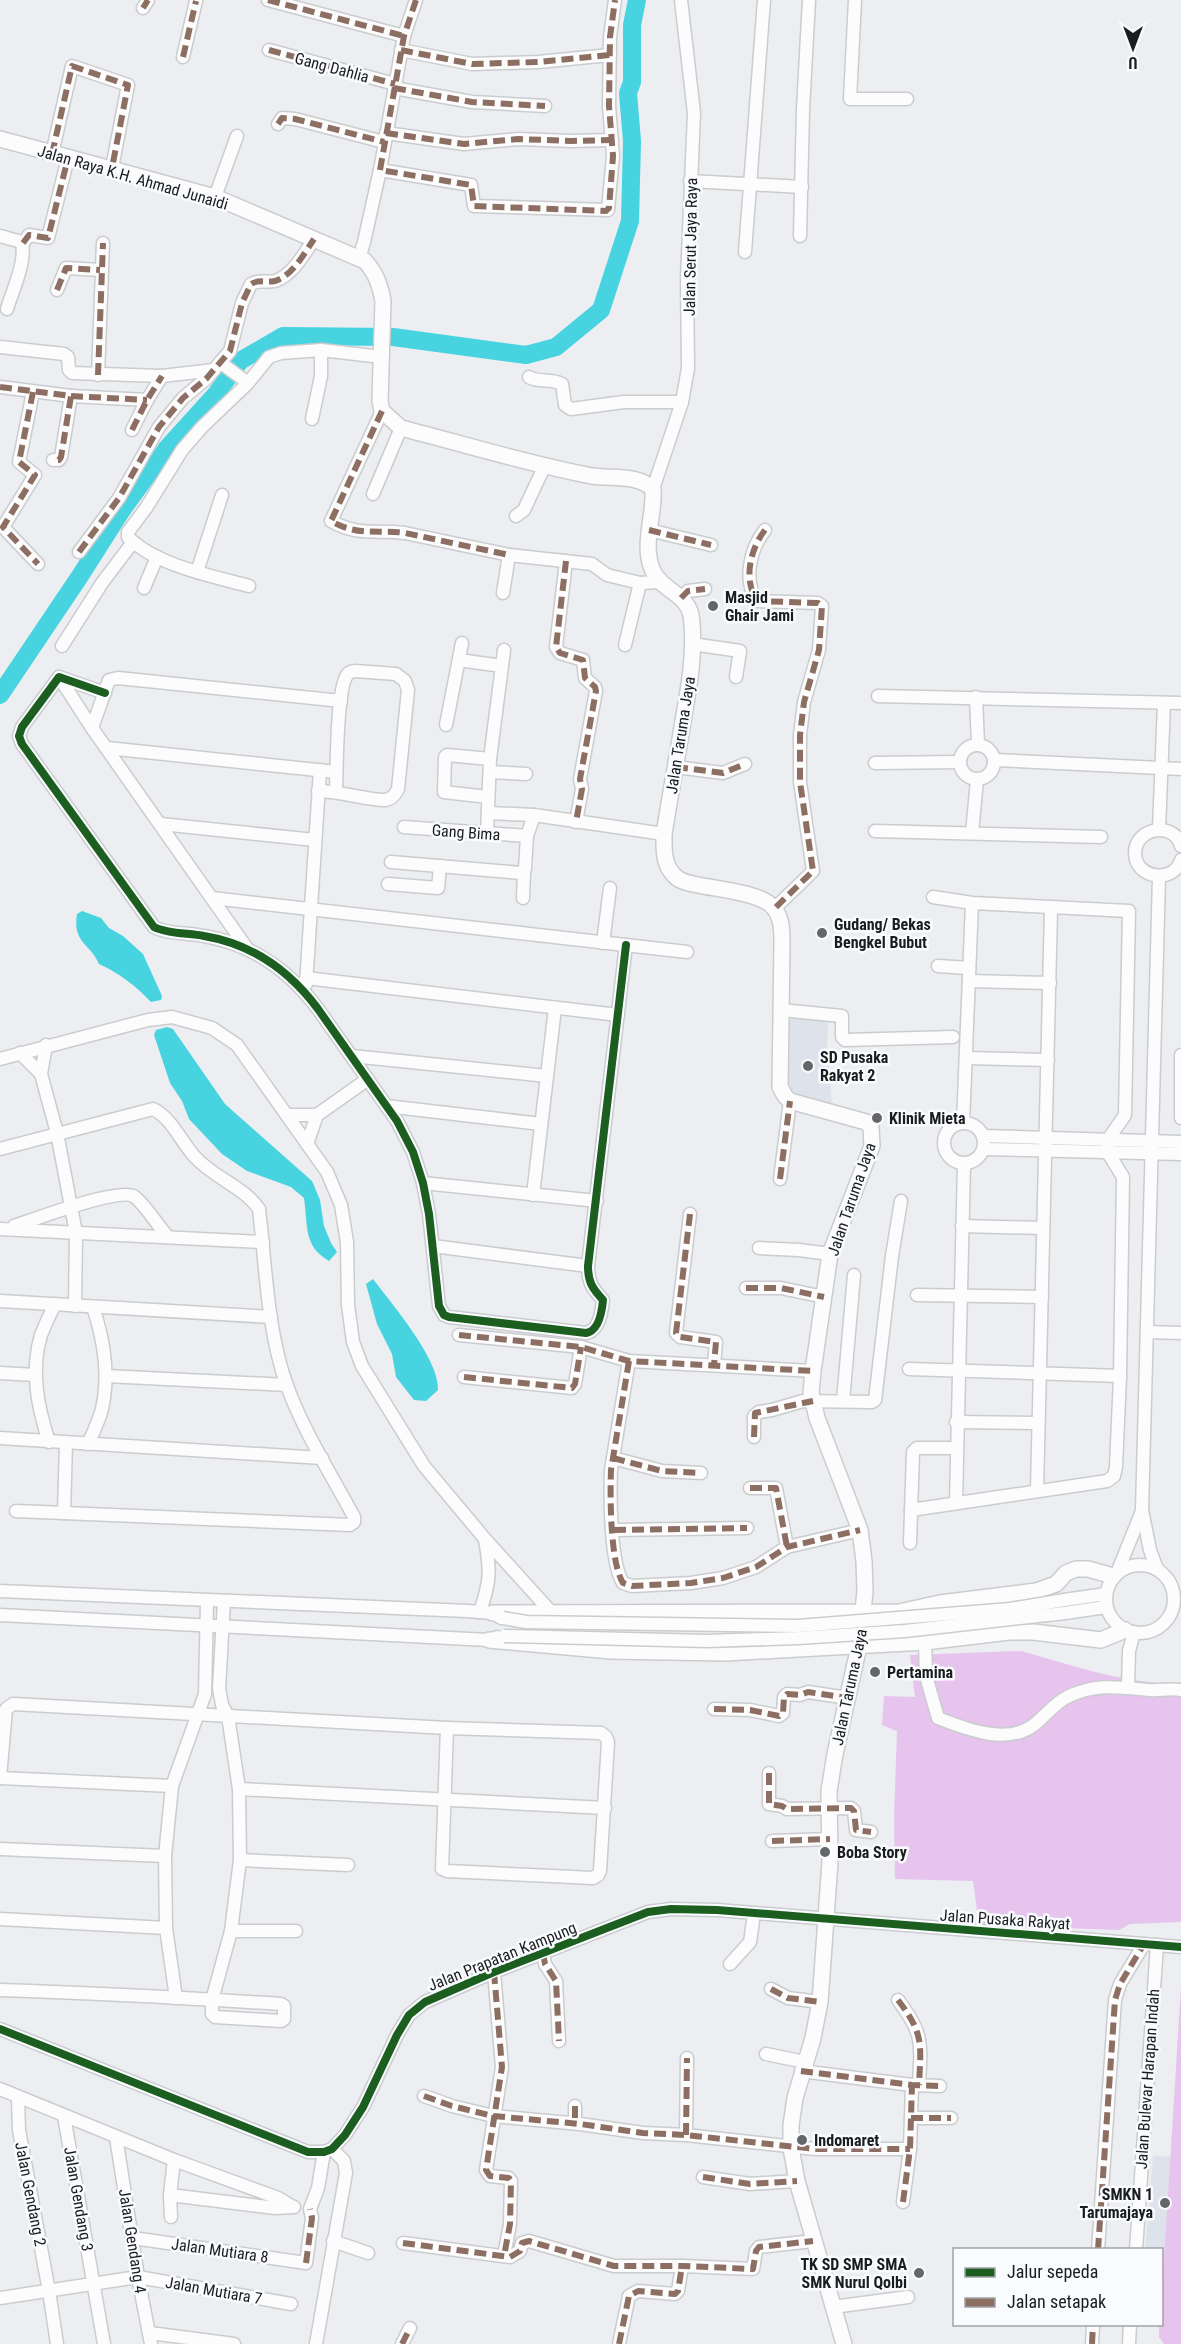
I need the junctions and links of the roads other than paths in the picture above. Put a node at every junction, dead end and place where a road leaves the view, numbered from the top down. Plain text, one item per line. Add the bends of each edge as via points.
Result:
1 (190, 0) edge
2 (207, 0) edge
3 (268, 0) edge
4 (416, 0) edge
5 (615, 0) edge
6 (681, 0) edge
7 (764, 0) edge
8 (809, 0) edge
9 (855, 0) edge
10 (196, 1) edge
11 (404, 36) junction
12 (269, 50) dead end
13 (401, 51) junction
14 (610, 55) junction
15 (183, 57) dead end
16 (395, 86) junction
17 (907, 99) dead end
18 (545, 106) dead end
19 (278, 124) dead end
20 (237, 136) dead end
21 (385, 137) junction
22 (0, 139) edge
23 (612, 140) junction
24 (52, 154) junction
25 (68, 158) junction
26 (112, 168) junction
27 (380, 170) junction
28 (690, 181) junction
29 (751, 184) junction
30 (802, 187) junction
31 (215, 197) junction
32 (0, 236) edge
33 (800, 236) dead end
34 (314, 239) junction
35 (23, 243) junction
36 (103, 243) dead end
37 (745, 252) dead end
38 (362, 260) junction
39 (100, 270) junction
40 (57, 290) dead end
41 (7, 309) dead end
42 (0, 347) edge
43 (321, 350) junction
44 (382, 353) junction
45 (222, 368) junction
46 (98, 375) junction
47 (162, 376) junction
48 (529, 377) dead end
49 (246, 381) junction
50 (0, 387) edge
51 (33, 392) junction
52 (70, 396) junction
53 (147, 400) junction
54 (682, 402) junction
55 (382, 411) junction
56 (312, 419) dead end
57 (401, 428) junction
58 (132, 429) dead end
59 (53, 460) dead end
60 (545, 465) junction
61 (653, 489) junction
62 (373, 494) dead end
63 (222, 495) dead end
64 (516, 516) dead end
65 (649, 530) junction
66 (765, 530) dead end
67 (133, 542) junction
68 (711, 545) dead end
69 (79, 552) dead end
70 (509, 555) junction
71 (157, 557) junction
72 (566, 561) junction
73 (38, 564) dead end
74 (197, 572) junction
75 (659, 582) junction
76 (640, 583) junction
77 (249, 586) dead end
78 (144, 588) dead end
79 (705, 589) dead end
80 (503, 593) dead end
81 (681, 598) junction
82 (462, 643) dead end
83 (692, 644) junction
84 (625, 645) dead end
85 (62, 646) dead end
86 (504, 650) dead end
87 (459, 660) junction
88 (502, 666) junction
89 (59, 677) junction
90 (736, 677) dead end
91 (105, 693) junction
92 (878, 696) dead end
93 (976, 697) junction
94 (341, 701) junction
95 (1164, 703) junction
96 (1181, 703) edge
97 (446, 725) dead end
98 (92, 728) junction
99 (978, 744) junction
100 (107, 748) junction
101 (995, 760) junction
102 (959, 762) junction
103 (875, 763) dead end
104 (745, 764) dead end
105 (490, 765) junction
106 (676, 767) junction
107 (1161, 769) junction
108 (1181, 769) edge
109 (320, 770) junction
110 (336, 772) junction
111 (526, 774) dead end
112 (977, 780) junction
113 (318, 791) junction
114 (336, 791) junction
115 (488, 797) junction
116 (488, 813) junction
117 (534, 815) junction
118 (576, 822) junction
119 (161, 824) junction
120 (404, 827) dead end
121 (1159, 829) junction
122 (876, 831) dead end
123 (487, 834) junction
124 (664, 834) junction
125 (972, 834) junction
126 (527, 836) junction
127 (1101, 837) dead end
128 (315, 840) junction
129 (1181, 846) edge
130 (1181, 860) edge
131 (391, 862) dead end
132 (440, 866) junction
133 (524, 872) junction
134 (1159, 877) junction
135 (388, 884) dead end
136 (610, 888) dead end
137 (933, 897) dead end
138 (212, 898) junction
139 (523, 898) dead end
140 (972, 903) junction
141 (774, 908) junction
142 (1051, 909) junction
143 (310, 910) junction
144 (603, 943) junction
145 (626, 945) junction
146 (246, 946) junction
147 (687, 952) dead end
148 (938, 966) dead end
149 (969, 968) junction
150 (306, 978) junction
151 (969, 981) junction
152 (1050, 983) junction
153 (305, 991) junction
154 (555, 1008) junction
155 (781, 1010) junction
156 (618, 1015) junction
157 (953, 1037) dead end
158 (46, 1046) junction
159 (20, 1053) junction
160 (1181, 1055) edge
161 (352, 1056) junction
162 (966, 1058) junction
163 (0, 1059) edge
164 (1048, 1060) junction
165 (40, 1074) junction
166 (547, 1076) junction
167 (368, 1079) junction
168 (790, 1101) junction
169 (386, 1106) junction
170 (287, 1115) junction
171 (317, 1115) junction
172 (1181, 1118) edge
173 (963, 1123) junction
174 (542, 1124) junction
175 (57, 1133) junction
176 (983, 1136) junction
177 (1046, 1138) junction
178 (1181, 1142) edge
179 (307, 1144) junction
180 (1108, 1145) junction
181 (1151, 1147) junction
182 (0, 1149) edge
183 (984, 1149) junction
184 (1045, 1151) junction
185 (1181, 1154) edge
186 (964, 1164) junction
187 (780, 1179) dead end
188 (423, 1183) junction
189 (533, 1195) junction
190 (597, 1201) junction
191 (901, 1201) dead end
192 (72, 1206) junction
193 (690, 1214) dead end
194 (962, 1226) junction
195 (1043, 1228) junction
196 (3, 1229) edge
197 (76, 1233) junction
198 (168, 1237) junction
199 (263, 1242) junction
200 (433, 1246) junction
201 (759, 1248) dead end
202 (830, 1254) junction
203 (588, 1266) junction
204 (854, 1275) dead end
205 (746, 1288) dead end
206 (916, 1295) dead end
207 (961, 1296) junction
208 (824, 1297) junction
209 (1042, 1297) junction
210 (0, 1301) edge
211 (55, 1304) junction
212 (75, 1306) junction
213 (93, 1307) junction
214 (271, 1317) junction
215 (1181, 1324) edge
216 (1147, 1328) junction
217 (1181, 1332) edge
218 (459, 1335) dead end
219 (581, 1347) junction
220 (629, 1361) junction
221 (714, 1365) junction
222 (909, 1369) dead end
223 (813, 1371) junction
224 (958, 1371) junction
225 (0, 1373) edge
226 (35, 1375) junction
227 (1041, 1375) junction
228 (106, 1376) junction
229 (1120, 1376) junction
230 (464, 1377) dead end
231 (287, 1385) junction
232 (813, 1401) junction
233 (843, 1401) junction
234 (956, 1422) junction
235 (1038, 1423) junction
236 (754, 1437) dead end
237 (0, 1438) edge
238 (49, 1442) junction
239 (66, 1443) junction
240 (88, 1444) junction
241 (956, 1448) junction
242 (322, 1458) junction
243 (613, 1458) junction
244 (700, 1473) dead end
245 (750, 1488) dead end
246 (1037, 1490) junction
247 (956, 1503) junction
248 (910, 1510) junction
249 (1143, 1510) junction
250 (16, 1511) dead end
251 (64, 1513) junction
252 (747, 1528) dead end
253 (614, 1530) junction
254 (860, 1530) junction
255 (485, 1539) junction
256 (910, 1543) dead end
257 (787, 1547) junction
258 (1157, 1569) junction
259 (1115, 1575) junction
260 (1175, 1581) edge
261 (0, 1591) edge
262 (1106, 1594) junction
263 (207, 1601) junction
264 (224, 1601) junction
265 (1065, 1607) junction
266 (1106, 1607) junction
267 (863, 1611) junction
268 (552, 1613) junction
269 (1176, 1614) edge
270 (0, 1615) edge
271 (492, 1615) junction
272 (206, 1627) junction
273 (222, 1628) junction
274 (1130, 1631) junction
275 (497, 1638) junction
276 (924, 1642) junction
277 (859, 1646) junction
278 (1128, 1687) junction
279 (1181, 1690) edge
280 (848, 1698) junction
281 (714, 1709) dead end
282 (195, 1715) junction
283 (228, 1716) junction
284 (447, 1728) junction
285 (769, 1773) dead end
286 (0, 1778) edge
287 (171, 1786) junction
288 (239, 1789) junction
289 (443, 1800) junction
290 (604, 1808) junction
291 (829, 1809) junction
292 (871, 1832) dead end
293 (830, 1839) junction
294 (772, 1841) dead end
295 (0, 1849) edge
296 (165, 1856) junction
297 (240, 1860) junction
298 (348, 1865) dead end
299 (754, 1914) junction
300 (828, 1919) junction
301 (0, 1920) edge
302 (166, 1928) junction
303 (231, 1931) junction
304 (296, 1931) dead end
305 (1144, 1944) junction
306 (1157, 1945) junction
307 (1181, 1947) edge
308 (543, 1953) junction
309 (730, 1964) dead end
310 (494, 1972) junction
311 (771, 1989) dead end
312 (0, 1990) edge
313 (176, 1998) junction
314 (212, 2000) junction
315 (898, 2000) dead end
316 (820, 2002) junction
317 (0, 2030) edge
318 (559, 2041) dead end
319 (766, 2054) dead end
320 (687, 2058) dead end
321 (803, 2066) junction
322 (916, 2085) junction
323 (940, 2086) dead end
324 (0, 2089) edge
325 (424, 2096) dead end
326 (18, 2098) junction
327 (575, 2106) dead end
328 (64, 2116) junction
329 (493, 2116) junction
330 (911, 2118) junction
331 (951, 2118) dead end
332 (575, 2124) junction
333 (686, 2135) junction
334 (116, 2137) junction
335 (791, 2148) junction
336 (910, 2149) junction
337 (326, 2154) junction
338 (174, 2160) junction
339 (703, 2178) dead end
340 (797, 2181) junction
341 (170, 2195) junction
342 (903, 2202) dead end
343 (293, 2207) junction
344 (310, 2209) junction
345 (171, 2217) dead end
346 (133, 2238) junction
347 (333, 2241) junction
348 (813, 2241) junction
349 (403, 2242) dead end
350 (1098, 2248) edge
351 (1136, 2248) edge
352 (368, 2253) dead end
353 (504, 2256) junction
354 (682, 2266) junction
355 (138, 2277) junction
356 (94, 2282) junction
357 (50, 2290) junction
358 (908, 2297) dead end
359 (0, 2298) edge
360 (291, 2304) dead end
361 (833, 2307) junction
362 (1093, 2326) edge
363 (1130, 2326) edge
364 (410, 2328) dead end
365 (150, 2338) edge
366 (198, 2341) edge
367 (57, 2344) edge
368 (104, 2344) edge
369 (234, 2344) edge
370 (316, 2344) edge
371 (402, 2344) edge
372 (619, 2344) edge
373 (844, 2344) edge
374 (1092, 2344) edge
375 (1129, 2344) edge

1 - 10 street
2 - 10 street
3 - 11 street
4 - 11 street
5 - 14 street
6 - 28 street, Jalan Serut Jaya Raya via 694,113
7 - 29 street
8 - 30 street
9 - 17 street via 850,99
10 - 15 street
11 - 13 street
12 - 16 street, Gang Dahlia
13 - 14 street via 472,64 538,63
13 - 16 street
14 - 23 street
16 - 18 street, Gang Dahlia via 480,103
16 - 21 street
19 - 21 street via 282,118 295,119
20 - 31 street
21 - 23 street via 464,144 518,139
21 - 27 street
22 - 24 main road, Jalan Raya K.H. Ahmad Junaidi
23 - 27 street via 606,211 474,206 471,185
24 - 25 main road, Jalan Raya K.H. Ahmad Junaidi
24 - 26 street via 72,66 128,85
25 - 26 main road, Jalan Raya K.H. Ahmad Junaidi
25 - 35 street via 48,238 29,235
26 - 31 main road, Jalan Raya K.H. Ahmad Junaidi
27 - 38 street
28 - 29 street
28 - 54 street, Jalan Serut Jaya Raya via 689,334
29 - 30 street
29 - 37 street
30 - 33 street
31 - 34 main road, Jalan Raya K.H. Ahmad Junaidi
32 - 35 street
34 - 38 main road, Jalan Raya K.H. Ahmad Junaidi
34 - 45 street via 286,277 251,284
35 - 41 street via 23,257
36 - 39 street
38 - 44 main road via 374,270 381,287
39 - 40 street via 66,268
39 - 46 street
42 - 46 street via 61,353 68,357 72,373
43 - 44 street
43 - 49 street via 275,355
43 - 56 street via 321,376
44 - 55 main road
45 - 47 street
45 - 49 street
45 - 69 street via 183,398 159,427 119,498
46 - 47 street
47 - 53 street
48 - 54 street via 562,384 565,405 571,409 624,402
49 - 67 street via 182,450 129,529 128,537
50 - 51 street
51 - 52 street
51 - 73 street via 19,462 35,475 3,527
52 - 53 street
52 - 59 street via 61,457
53 - 58 street
54 - 61 street, Jalan Serut Jaya Raya
55 - 57 main road
55 - 70 street via 331,521 365,533 405,533
57 - 60 main road
57 - 62 street
60 - 61 main road via 634,480
60 - 64 street via 524,510
61 - 65 main road
63 - 74 street
65 - 68 street
65 - 75 main road via 652,570
66 - 141 street via 753,549 750,592 757,601 822,606 819,650 804,702 800,735 800,782 813,871
67 - 71 street
67 - 85 street
70 - 72 street
70 - 80 street
71 - 74 street
71 - 78 street
72 - 76 street via 592,564 607,575
72 - 118 street via 556,648 583,660 585,678 596,692
74 - 77 street
75 - 76 street
75 - 81 main road
76 - 84 street
79 - 81 street via 688,591
81 - 83 main road, Jalan Taruma Jaya via 690,612
82 - 87 street
83 - 90 street via 740,651
83 - 106 main road, Jalan Taruma Jaya
86 - 88 street
87 - 88 street
87 - 97 street
88 - 105 street
89 - 91 street
89 - 98 street
89 - 146 street via 22,727 22,744 154,927
91 - 94 street via 109,680 118,678
91 - 98 street
92 - 93 street
93 - 95 street
93 - 99 street
94 - 110 street
94 - 114 street via 346,676 355,671 396,674 408,690 398,789 394,796 386,800
95 - 96 street
95 - 107 street
98 - 100 street
99 - 101 street via 992,752
99 - 102 street via 962,753
100 - 109 street
100 - 119 street
101 - 107 street
101 - 112 street via 987,777
102 - 103 street
102 - 112 street via 968,777
104 - 106 street via 723,773
105 - 111 street
105 - 115 street
105 - 115 street via 447,755 444,760 444,792
106 - 124 main road, Jalan Taruma Jaya
107 - 108 street
107 - 121 street
109 - 110 street
109 - 113 street
110 - 114 street
112 - 125 street
113 - 114 street
113 - 128 street
115 - 116 street
116 - 117 street
116 - 123 street
117 - 118 street
117 - 126 street
118 - 124 street
119 - 128 street
119 - 138 street
120 - 123 street, Gang Bima
121 - 129 street via 1171,832
121 - 134 street via 1147,832 1138,841 1135,853 1138,864 1147,873
122 - 125 street
123 - 126 street, Gang Bima
124 - 141 main road, Jalan Taruma Jaya via 664,855 677,879 760,899
125 - 127 street
126 - 133 street
128 - 143 street
130 - 134 street via 1171,874
131 - 132 street
132 - 133 street
132 - 135 street via 438,888
133 - 139 street
134 - 181 street
136 - 144 street
137 - 140 street
138 - 143 street
138 - 146 street
140 - 142 street
140 - 149 street
141 - 155 main road via 782,928
142 - 152 street
142 - 180 street via 1129,911 1125,1115
143 - 144 street
143 - 150 street
144 - 145 street
145 - 147 street
145 - 156 street
146 - 153 street via 278,966
148 - 149 street
149 - 151 street
150 - 153 street
150 - 154 street
151 - 152 street
151 - 162 street
152 - 164 street
153 - 161 street
154 - 156 street
154 - 166 street
155 - 157 street via 842,1016 845,1040
155 - 168 main road via 780,1087
156 - 190 street
158 - 159 street
158 - 165 street
158 - 170 street via 172,1017 212,1028 237,1045
159 - 163 street
159 - 165 street
160 - 172 street
161 - 166 street
161 - 167 street
162 - 164 street
162 - 173 street
164 - 177 street
165 - 175 street
166 - 174 street
167 - 169 street
167 - 171 street
168 - 187 street
168 - 202 main road, Jalan Taruma Jaya via 866,1122 872,1132 865,1169
169 - 174 street
169 - 188 street via 413,1152
170 - 171 street
170 - 179 street
171 - 179 street
173 - 176 street via 971,1124
173 - 186 street via 948,1131 944,1148 948,1156
174 - 189 street
175 - 182 street
175 - 192 street
175 - 199 street via 153,1108 196,1158 251,1198 260,1209
176 - 177 street
176 - 183 street
177 - 180 street
177 - 184 street
178 - 181 street
179 - 255 street via 327,1172 341,1205 347,1242 348,1305 353,1342 362,1366 424,1466
180 - 181 street
180 - 184 street
180 - 229 street via 1123,1176
181 - 185 street
181 - 216 street
183 - 184 street
183 - 186 street via 979,1157
184 - 195 street
186 - 194 street
188 - 189 street
188 - 200 street
189 - 190 street
190 - 203 street
191 - 233 street via 877,1395 872,1402
192 - 196 street
192 - 197 street
192 - 198 street via 123,1194 134,1196
193 - 221 street via 676,1333 680,1337 716,1342
194 - 195 street
194 - 207 street
195 - 209 street
196 - 197 street
197 - 198 street
197 - 212 street
198 - 199 street
199 - 214 street
200 - 203 street
200 - 203 street via 438,1306 449,1317 592,1332 604,1302 588,1280
201 - 202 street
202 - 208 main road, Jalan Taruma Jaya
204 - 233 street
205 - 208 street via 781,1288
206 - 207 street
207 - 209 street
207 - 224 street
208 - 223 main road, Jalan Taruma Jaya
209 - 227 street
210 - 211 street
211 - 212 street
211 - 226 street via 41,1336
212 - 213 street
213 - 214 street
213 - 228 street via 104,1340
214 - 231 street
215 - 216 street
216 - 217 street
216 - 249 street
218 - 219 street
219 - 220 street
219 - 230 street via 575,1384 570,1389
220 - 221 street
220 - 243 street
221 - 223 street
222 - 224 street
223 - 232 main road, Jalan Taruma Jaya
224 - 227 street
224 - 234 street
225 - 226 street
226 - 238 street via 39,1411
227 - 229 street
227 - 235 street
228 - 231 street
228 - 240 street via 102,1410
229 - 246 street via 1114,1476 1107,1481
231 - 242 street
232 - 233 street
232 - 236 street via 755,1413
232 - 254 main road, Jalan Taruma Jaya
234 - 235 street
234 - 241 street
235 - 246 street
237 - 238 street
238 - 239 street
239 - 240 street
239 - 251 street
240 - 242 street
241 - 247 street
241 - 248 street via 917,1448 913,1452
242 - 251 street via 354,1517 350,1525
243 - 244 street via 662,1471
243 - 253 street via 610,1486
245 - 257 street via 776,1488
246 - 247 street
247 - 248 street
248 - 256 street
249 - 258 street
249 - 259 street
250 - 251 street
252 - 253 street
253 - 257 street via 620,1579 632,1586 723,1578 756,1567
254 - 257 street
254 - 267 main road, Jalan Taruma Jaya
255 - 268 street
255 - 271 street
258 - 259 street via 1142,1564 1126,1567
258 - 260 street
259 - 262 street
259 - 267 main road via 1076,1569 1056,1584 1036,1591 899,1612
260 - 269 street
261 - 263 street
262 - 265 street
262 - 266 street
263 - 264 street
263 - 272 street
264 - 271 street
264 - 273 street
265 - 266 street
265 - 271 street, bridge via 798,1626 526,1622
265 - 275 street, bridge via 916,1630 798,1638
266 - 274 street via 1110,1617
267 - 268 main road
267 - 277 main road, Jalan Taruma Jaya
268 - 271 main road
269 - 274 street via 1144,1633
270 - 272 street
272 - 273 street
272 - 282 street via 205,1694
273 - 275 street
273 - 283 street via 219,1688
274 - 276 main road via 1101,1640 1009,1632
274 - 278 street
275 - 277 main road via 653,1653
276 - 277 main road
276 - 278 street via 926,1676 938,1718 980,1733 1012,1733 1034,1725 1068,1697 1102,1686
277 - 280 main road, Jalan Taruma Jaya
278 - 279 street
280 - 281 street via 808,1692 787,1694 779,1716
280 - 291 main road, Jalan Taruma Jaya via 835,1754
282 - 283 street
282 - 286 street via 13,1704 6,1709
282 - 287 street
283 - 284 street
283 - 288 street
284 - 289 street
284 - 290 street via 601,1733 608,1742
285 - 291 street via 769,1804 787,1809
286 - 287 street
287 - 296 street
288 - 289 street
288 - 297 street
289 - 290 street
289 - 290 street via 441,1867 458,1872 592,1878 600,1871
291 - 292 street via 853,1809 856,1830
291 - 293 main road, Jalan Taruma Jaya
293 - 294 street
293 - 300 main road, Jalan Taruma Jaya
295 - 296 street
296 - 302 street
297 - 298 street
297 - 303 street
299 - 300 street, Jalan Prapatan Kampung
299 - 308 street, Jalan Prapatan Kampung via 659,1910
299 - 309 street via 750,1942
300 - 305 street, Jalan Pusaka Rakyat
300 - 316 main road, Jalan Taruma Jaya
301 - 302 street
302 - 313 street
303 - 304 street
303 - 314 street
305 - 306 street, Jalan Pusaka Rakyat
305 - 350 street via 1115,2000
306 - 307 street, Jalan Pusaka Rakyat
306 - 351 street, Jalan Bulevar Harapan Indah
308 - 310 street, Jalan Prapatan Kampung
308 - 318 street via 556,1981
310 - 329 street via 502,2067
310 - 337 street, Jalan Prapatan Kampung via 424,2002 409,2015 363,2107 345,2135
311 - 316 street via 788,1998
312 - 313 street
313 - 314 street
314 - 314 street via 281,2004 285,2006 284,2019 281,2022 215,2017
315 - 322 street via 915,2022 919,2035
316 - 321 main road, Jalan Taruma Jaya
317 - 337 street via 308,2152
319 - 321 street
320 - 333 street
321 - 322 street
321 - 335 main road, Jalan Taruma Jaya via 792,2112
322 - 323 street
322 - 330 street
324 - 326 street
325 - 329 street
326 - 328 street
326 - 357 street, Jalan Gendang 2 via 19,2130
327 - 332 street
328 - 334 street
328 - 356 street, Jalan Gendang 3
329 - 332 street
329 - 353 street via 486,2172 511,2181 510,2224
330 - 331 street
330 - 336 street
332 - 333 street
333 - 335 street
334 - 338 street
334 - 346 street, Jalan Gendang 4
335 - 336 street
335 - 340 main road, Jalan Taruma Jaya
336 - 342 street
337 - 344 street
337 - 347 street via 344,2161 346,2173
338 - 341 street
338 - 343 street
339 - 340 street via 750,2184
340 - 348 main road, Jalan Taruma Jaya
341 - 343 street
341 - 345 street
343 - 344 street
344 - 346 street, Jalan Mutiara 8 via 306,2263
346 - 355 street, Jalan Gendang 4
347 - 352 street
347 - 370 street
348 - 354 street via 759,2247 753,2270
348 - 361 main road, Jalan Taruma Jaya
349 - 353 street
353 - 354 street via 515,2256 522,2243 529,2241 615,2266
354 - 372 street via 675,2294 643,2291 629,2296
355 - 356 street, Jalan Mutiara 7
355 - 360 street, Jalan Mutiara 7
355 - 365 street, Jalan Gendang 4
356 - 357 street, Jalan Mutiara 7
356 - 368 street, Jalan Gendang 3
357 - 359 street, Jalan Mutiara 7
357 - 367 street, Jalan Gendang 2
358 - 361 street
361 - 373 main road, Jalan Taruma Jaya
362 - 374 street
363 - 375 street
364 - 371 street
365 - 366 street
366 - 369 street

